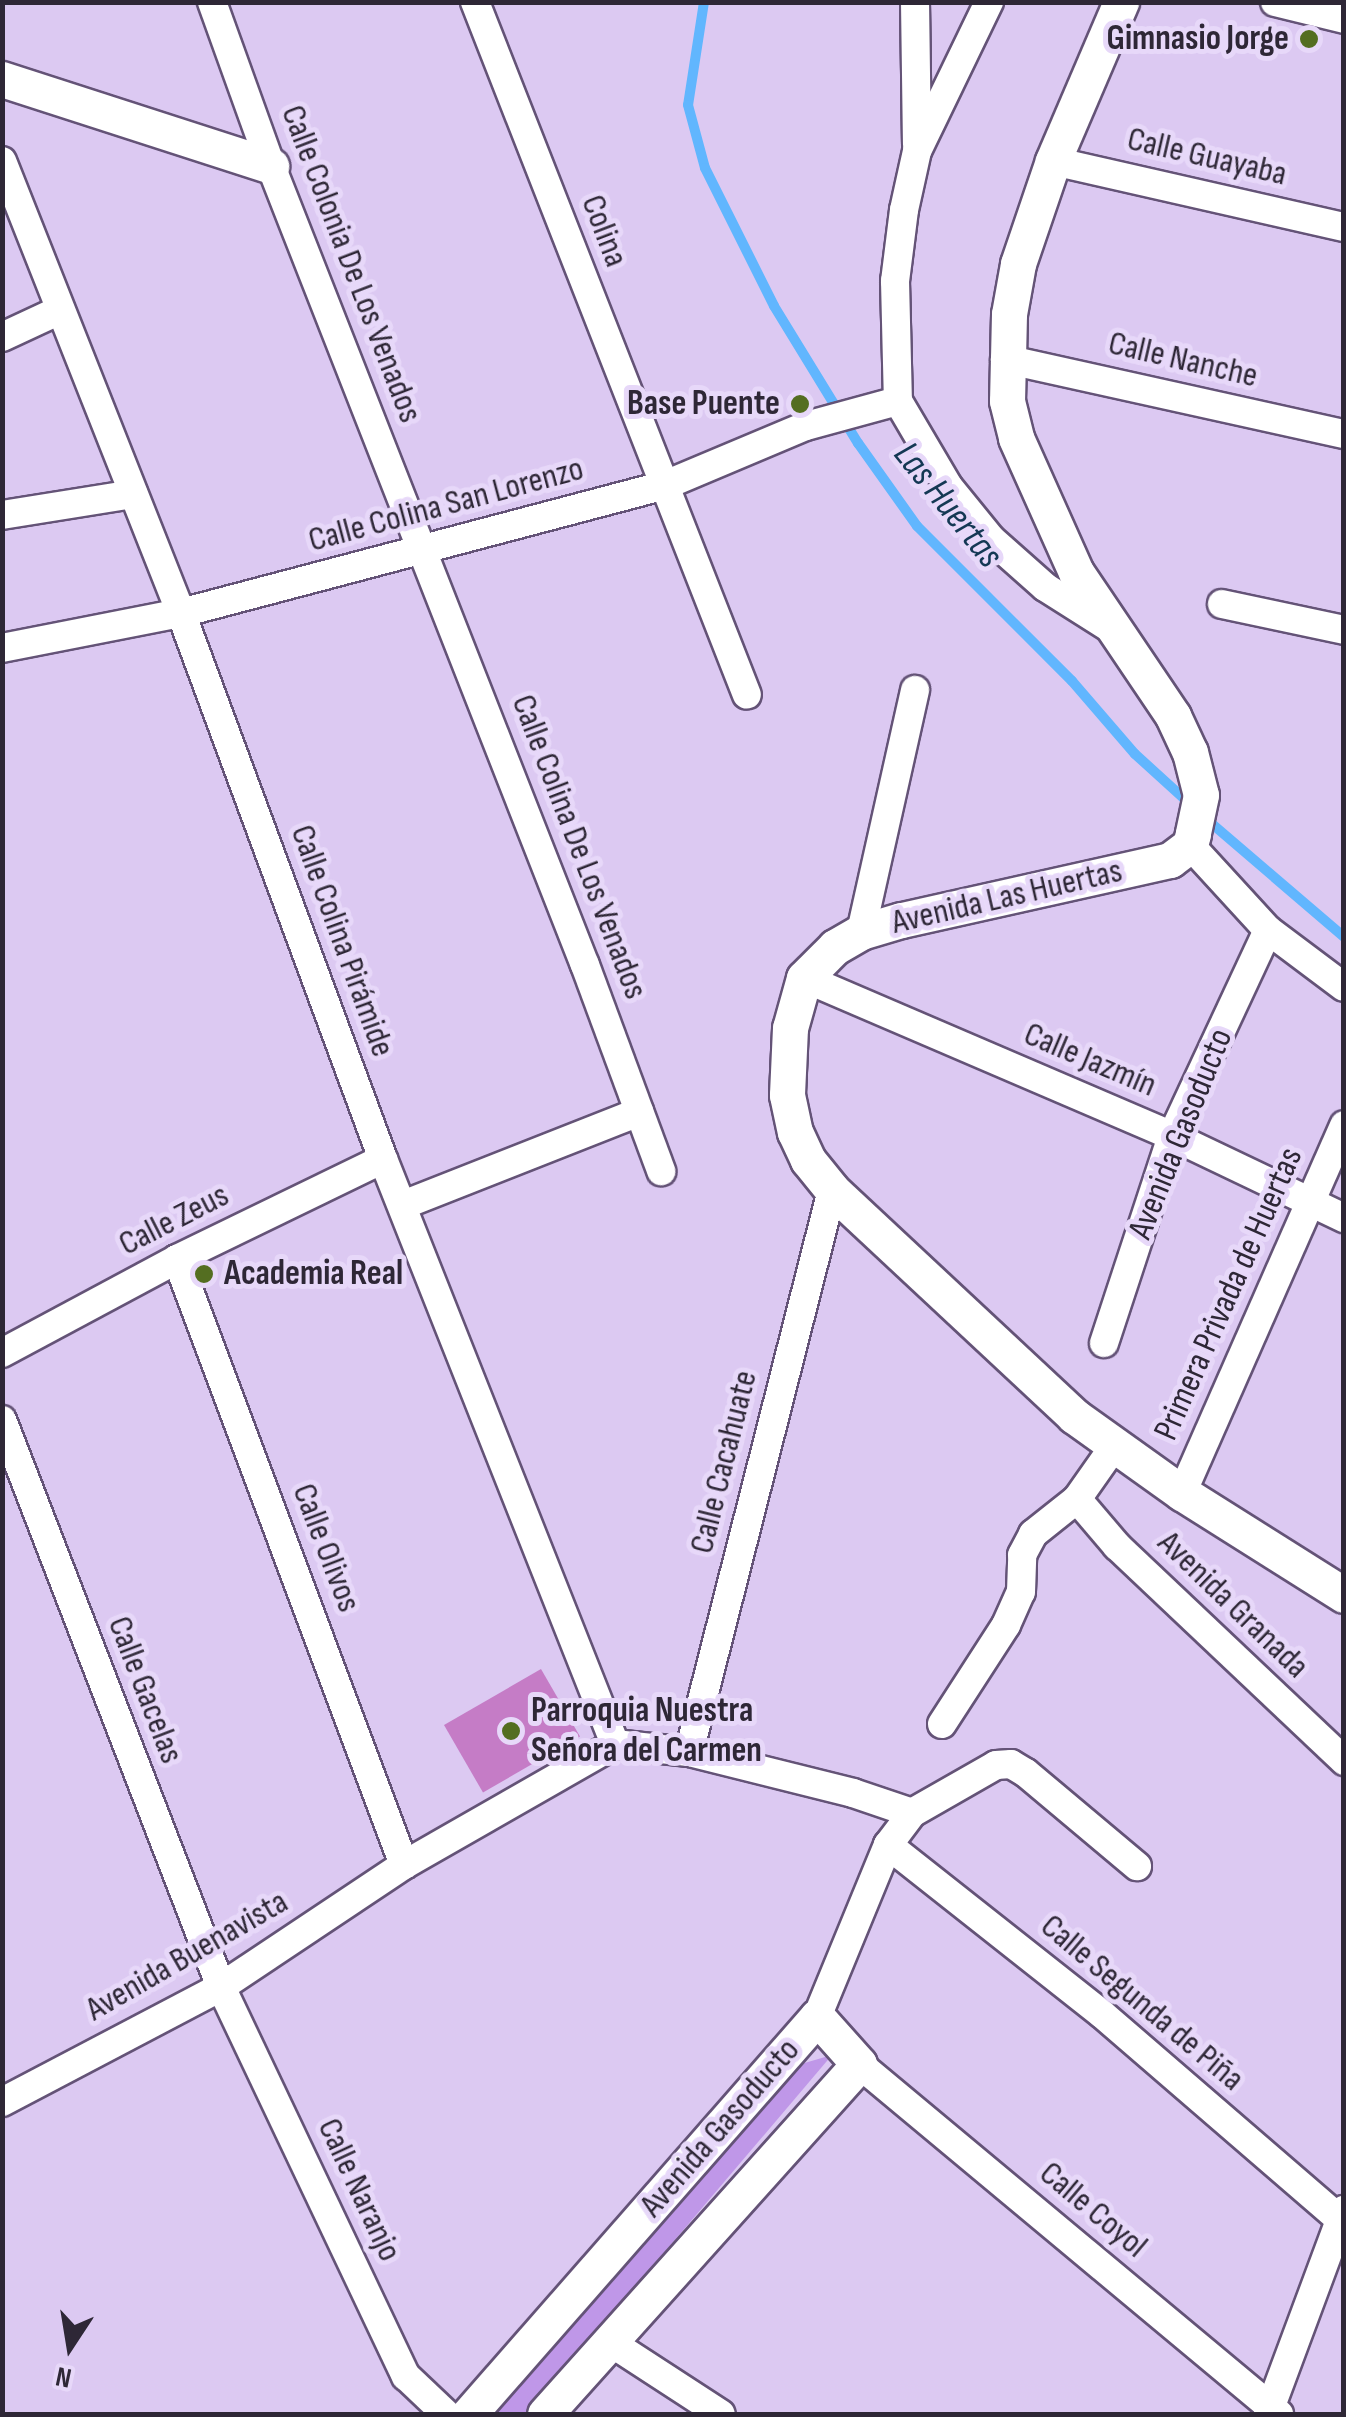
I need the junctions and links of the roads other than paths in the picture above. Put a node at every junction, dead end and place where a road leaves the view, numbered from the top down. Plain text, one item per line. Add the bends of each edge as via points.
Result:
1 (212, 2) edge
2 (475, 2) edge
3 (915, 2) edge
4 (990, 2) edge
5 (1121, 2) edge
6 (1275, 2) edge
7 (1344, 19) edge
8 (2, 80) edge
9 (918, 151) junction
10 (1053, 161) junction
11 (2, 162) edge
12 (271, 166) junction
13 (1344, 227) edge
14 (60, 310) junction
15 (2, 336) edge
16 (1005, 359) junction
17 (887, 403) junction
18 (1344, 434) edge
19 (663, 486) junction
20 (134, 494) junction
21 (2, 515) edge
22 (424, 551) junction
23 (1222, 604) dead end
24 (181, 614) junction
25 (1111, 629) junction
26 (1344, 630) edge
27 (2, 648) edge
28 (915, 690) dead end
29 (747, 695) dead end
30 (1192, 839) junction
31 (1268, 930) junction
32 (860, 932) junction
33 (804, 978) junction
34 (1344, 987) edge
35 (639, 1112) junction
36 (1344, 1125) edge
37 (1172, 1136) junction
38 (383, 1158) junction
39 (661, 1171) dead end
40 (832, 1190) junction
41 (1313, 1203) junction
42 (403, 1205) junction
43 (1344, 1218) edge
44 (178, 1258) junction
45 (1104, 1343) dead end
46 (2, 1353) edge
47 (2, 1420) edge
48 (1114, 1445) junction
49 (1182, 1494) junction
50 (1076, 1498) junction
51 (1343, 1594) edge
52 (942, 1724) dead end
53 (615, 1744) junction
54 (690, 1752) junction
55 (1344, 1761) edge
56 (912, 1812) junction
57 (888, 1845) junction
58 (404, 1864) junction
59 (1137, 1866) dead end
60 (221, 1987) junction
61 (817, 2017) junction
62 (859, 2064) junction
63 (2, 2102) edge
64 (1342, 2218) edge
65 (610, 2342) junction
66 (1273, 2413) edge
67 (446, 2414) edge
68 (469, 2414) edge
69 (545, 2414) edge
70 (721, 2414) edge

1 - 12 street, Calle Colonia De Los Venados
2 - 19 street, Colina
3 - 9 street
4 - 9 street
5 - 10 street
6 - 7 street
8 - 12 street
9 - 17 street via 895,281
10 - 13 street, Calle Guayaba
10 - 16 street via 1018,264
11 - 14 street, Calle Colina Pirámide
12 - 22 street, Calle Colonia De Los Venados
14 - 15 street
14 - 20 street, Calle Colina Pirámide
16 - 18 street, Calle Nanche
16 - 25 street via 1016,438 1076,572
17 - 19 street, Calle Colina San Lorenzo via 806,426
17 - 25 street via 991,539 1045,587
19 - 22 street, Calle Colina San Lorenzo
19 - 29 street, Colina
20 - 21 street
20 - 24 street, Calle Colina Pirámide
22 - 24 street, Calle Colina San Lorenzo
22 - 35 street, Calle Colina De Los Venados
23 - 26 street
24 - 27 street, Calle Colina San Lorenzo
24 - 38 street, Calle Colina Pirámide
25 - 30 street via 1173,716 1190,752 1201,796
28 - 32 street
30 - 31 street
30 - 32 street, Avenida Las Huertas via 1170,860
31 - 34 street
31 - 37 street, Avenida Gasoducto
32 - 33 street, Avenida Las Huertas via 834,946
33 - 37 street, Calle Jazmín
33 - 40 street, Avenida Las Huertas via 790,1028 787,1095 808,1160
35 - 39 street, Calle Colina De Los Venados
35 - 42 street
36 - 41 street, Primera Privada de Huertas
37 - 41 street, Calle Jazmín
37 - 45 street, Avenida Gasoducto
38 - 42 street, Calle Colina Pirámide
38 - 44 street, Calle Zeus
40 - 48 street, Avenida Las Huertas via 1074,1416
40 - 54 street, Calle Cacahuate
41 - 43 street, Calle Jazmín
41 - 49 street, Primera Privada de Huertas
42 - 53 street, Calle Colina Pirámide
44 - 46 street, Calle Zeus
44 - 58 street, Calle Olivos
47 - 60 street, Calle Gacelas
48 - 49 street, Avenida Las Huertas
48 - 50 street
49 - 51 street, Avenida Las Huertas
50 - 52 street via 1033,1534 1006,1626
50 - 55 street, Avenida Granada
53 - 54 street
53 - 58 street, Avenida Buenavista
54 - 56 street
56 - 57 street
56 - 59 street via 1010,1764
57 - 61 street
57 - 64 street, Calle Segunda de Piña via 1102,2014
58 - 60 street, Avenida Buenavista
60 - 63 street, Avenida Buenavista
60 - 67 street, Calle Naranjo via 406,2376
61 - 62 street, Avenida Gasoducto
61 - 68 street, Avenida Gasoducto
62 - 65 street, Avenida Gasoducto
62 - 66 street, Calle Coyol
64 - 66 street
65 - 69 street, Avenida Gasoducto
65 - 70 street

